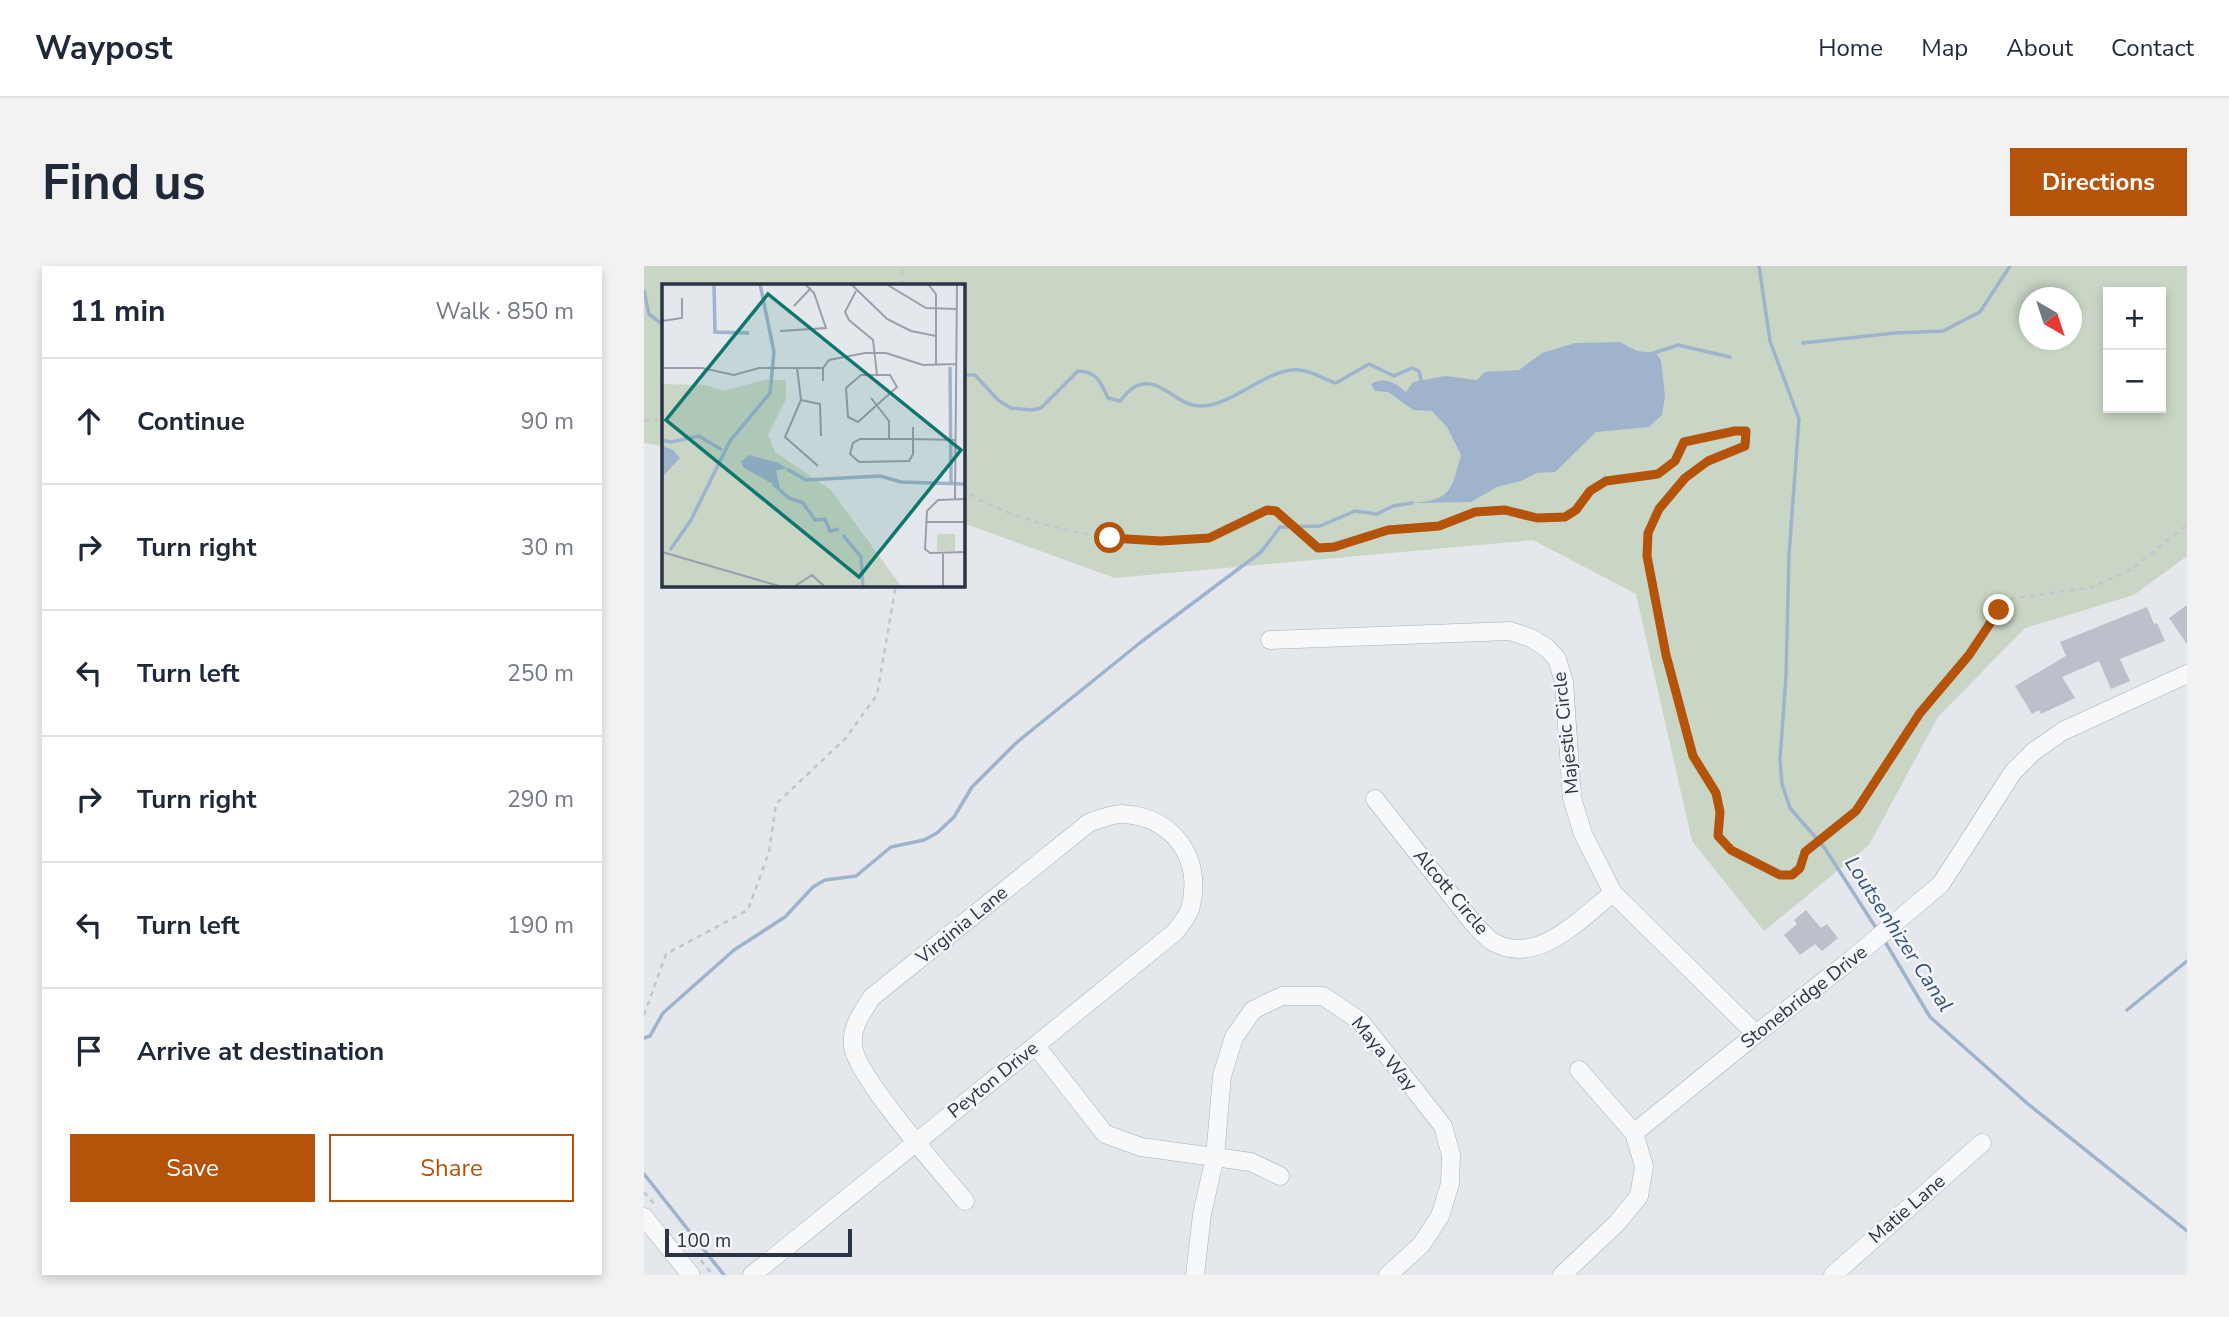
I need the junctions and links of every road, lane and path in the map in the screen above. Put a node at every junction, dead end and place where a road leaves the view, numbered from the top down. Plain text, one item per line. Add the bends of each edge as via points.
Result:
1 (902, 266) edge
2 (902, 284) edge
3 (662, 419) edge
4 (644, 421) edge
5 (964, 490) edge
6 (2187, 525) edge
7 (896, 586) edge
8 (1270, 640) dead end
9 (2187, 674) edge
10 (1375, 799) dead end
11 (1191, 861) joint
12 (1613, 893) junction
13 (644, 1015) edge
14 (1756, 1034) junction
15 (1036, 1046) junction
16 (1579, 1070) dead end
17 (1634, 1133) junction
18 (917, 1141) junction
19 (1982, 1143) dead end
20 (1214, 1157) junction
21 (1280, 1176) dead end
22 (965, 1201) dead end
23 (644, 1217) edge
24 (691, 1275) edge
25 (752, 1275) edge
26 (1195, 1275) edge
27 (1388, 1275) edge
28 (1562, 1275) edge
29 (1833, 1275) edge

1 - 2 path
3 - 4 path
5 - 6 path via 1040,523 1110,538 1209,538 1267,510 1276,511 1318,548 1334,547 1388,530 1439,526 1475,512 1505,510 1537,518 1565,517 1606,481 1658,474 1675,461 1684,442 1746,431 1745,446 1708,461 1685,478 1659,509 1648,533 1647,556 1666,655 1693,756 1716,793 1718,836 1731,850 1780,875 1792,875 1800,868 1805,852 1856,811 1920,713 2007,602 2093,587 2132,569
7 - 13 path via 877,695 845,739 776,804 769,852 748,910 666,954
8 - 12 street, Majestic Circle via 1510,631 1547,648 1557,659 1564,682 1572,798 1583,834
9 - 14 street, Stonebridge Drive via 2063,731 2033,752 2013,772 1941,884
10 - 12 street, Alcott Circle via 1492,941 1531,948 1555,939
11 - 15 street, Peyton Drive via 1189,912 1175,932
11 - 18 street, Virginia Lane via 1165,827 1146,818 1119,814 1090,822 873,998 856,1021 853,1046 863,1073
12 - 14 street, Majestic Circle
14 - 17 street, Stonebridge Drive
15 - 18 street, Peyton Drive
15 - 20 street via 1105,1134 1141,1147
16 - 17 street
17 - 28 street via 1644,1166 1639,1196
18 - 22 street, Virginia Lane
18 - 25 street, Peyton Drive
19 - 29 street, Matie Lane
20 - 21 street via 1251,1162
20 - 26 street, Maya Way
20 - 27 street, Maya Way via 1222,1076 1234,1037 1253,1010 1282,996 1323,996 1332,1002 1360,1021 1443,1126 1451,1155 1450,1184 1440,1216 1420,1245
23 - 24 street

